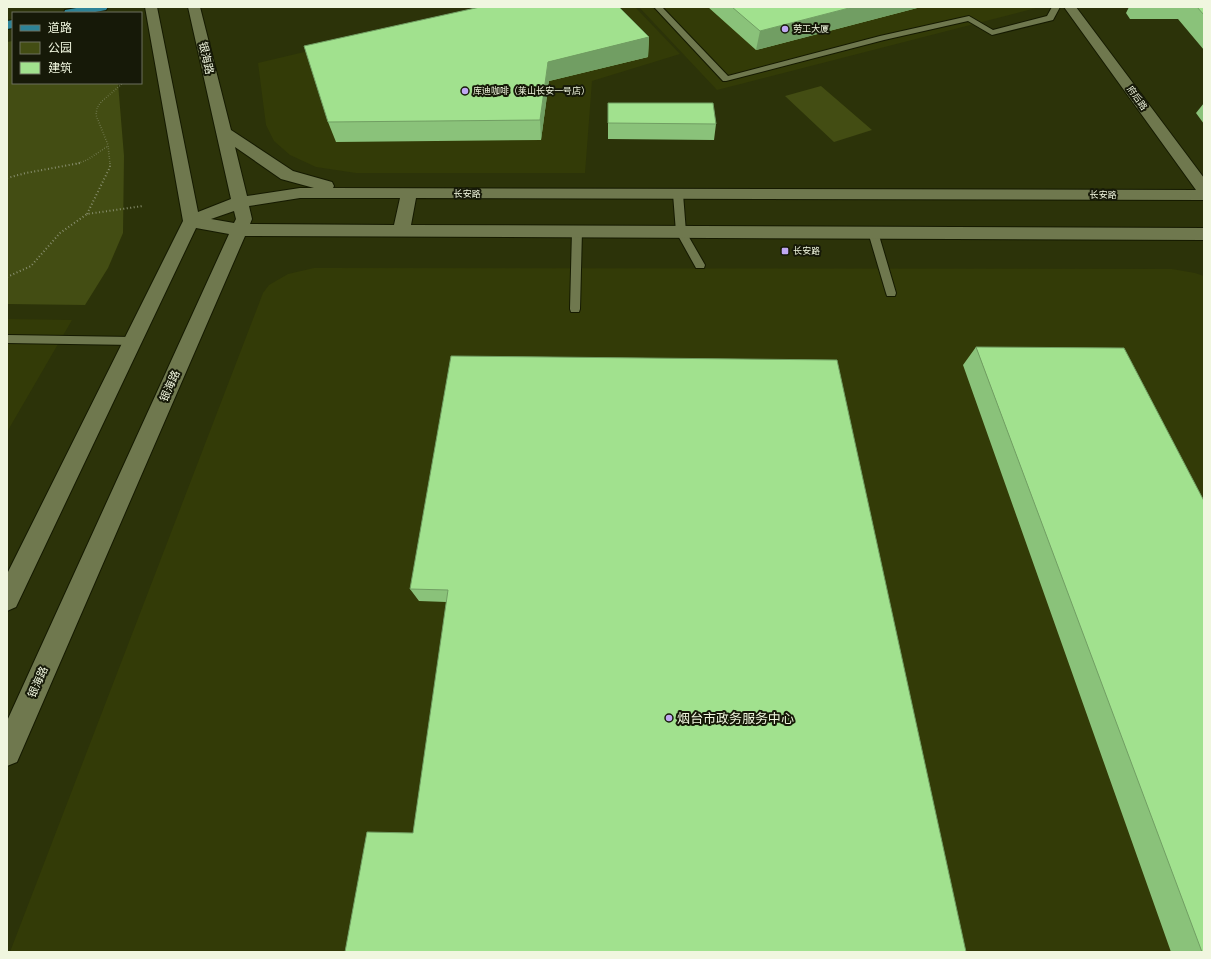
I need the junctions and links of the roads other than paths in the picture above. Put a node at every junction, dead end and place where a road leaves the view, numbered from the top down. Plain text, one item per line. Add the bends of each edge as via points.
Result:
1 (102, 7) edge
2 (151, 7) edge
3 (194, 7) edge
4 (658, 7) edge
5 (1056, 7) edge
6 (1070, 7) edge
7 (75, 12) edge
8 (223, 132) junction
9 (1204, 189) edge
10 (366, 194) junction
11 (409, 194) junction
12 (678, 194) junction
13 (1204, 195) edge
14 (240, 202) junction
15 (191, 221) junction
16 (239, 230) junction
17 (401, 230) junction
18 (577, 231) junction
19 (681, 232) junction
20 (873, 232) junction
21 (1204, 234) edge
22 (700, 265) dead end
23 (891, 293) dead end
24 (575, 309) dead end
25 (7, 339) edge
26 (133, 341) junction
27 (7, 599) edge
28 (7, 752) edge

1 - 7 main road
2 - 15 street
3 - 8 street, 银海路
4 - 5 lane via 726,79 969,18 992,33 1050,18
6 - 9 street, 府后路
8 - 10 street via 287,175
8 - 14 street, 银海路
10 - 11 street, 长安路
10 - 14 street, 长安路 via 300,194
11 - 12 street, 长安路
11 - 17 street
12 - 13 street, 长安路
12 - 19 lane
14 - 15 street, 长安路
14 - 16 street, 银海路 via 244,219
15 - 16 street
15 - 26 street
16 - 17 street
16 - 28 street, 银海路
17 - 18 street
18 - 19 street
18 - 24 lane
19 - 20 street
19 - 22 lane
20 - 21 street
20 - 23 lane
25 - 26 lane
26 - 27 street

